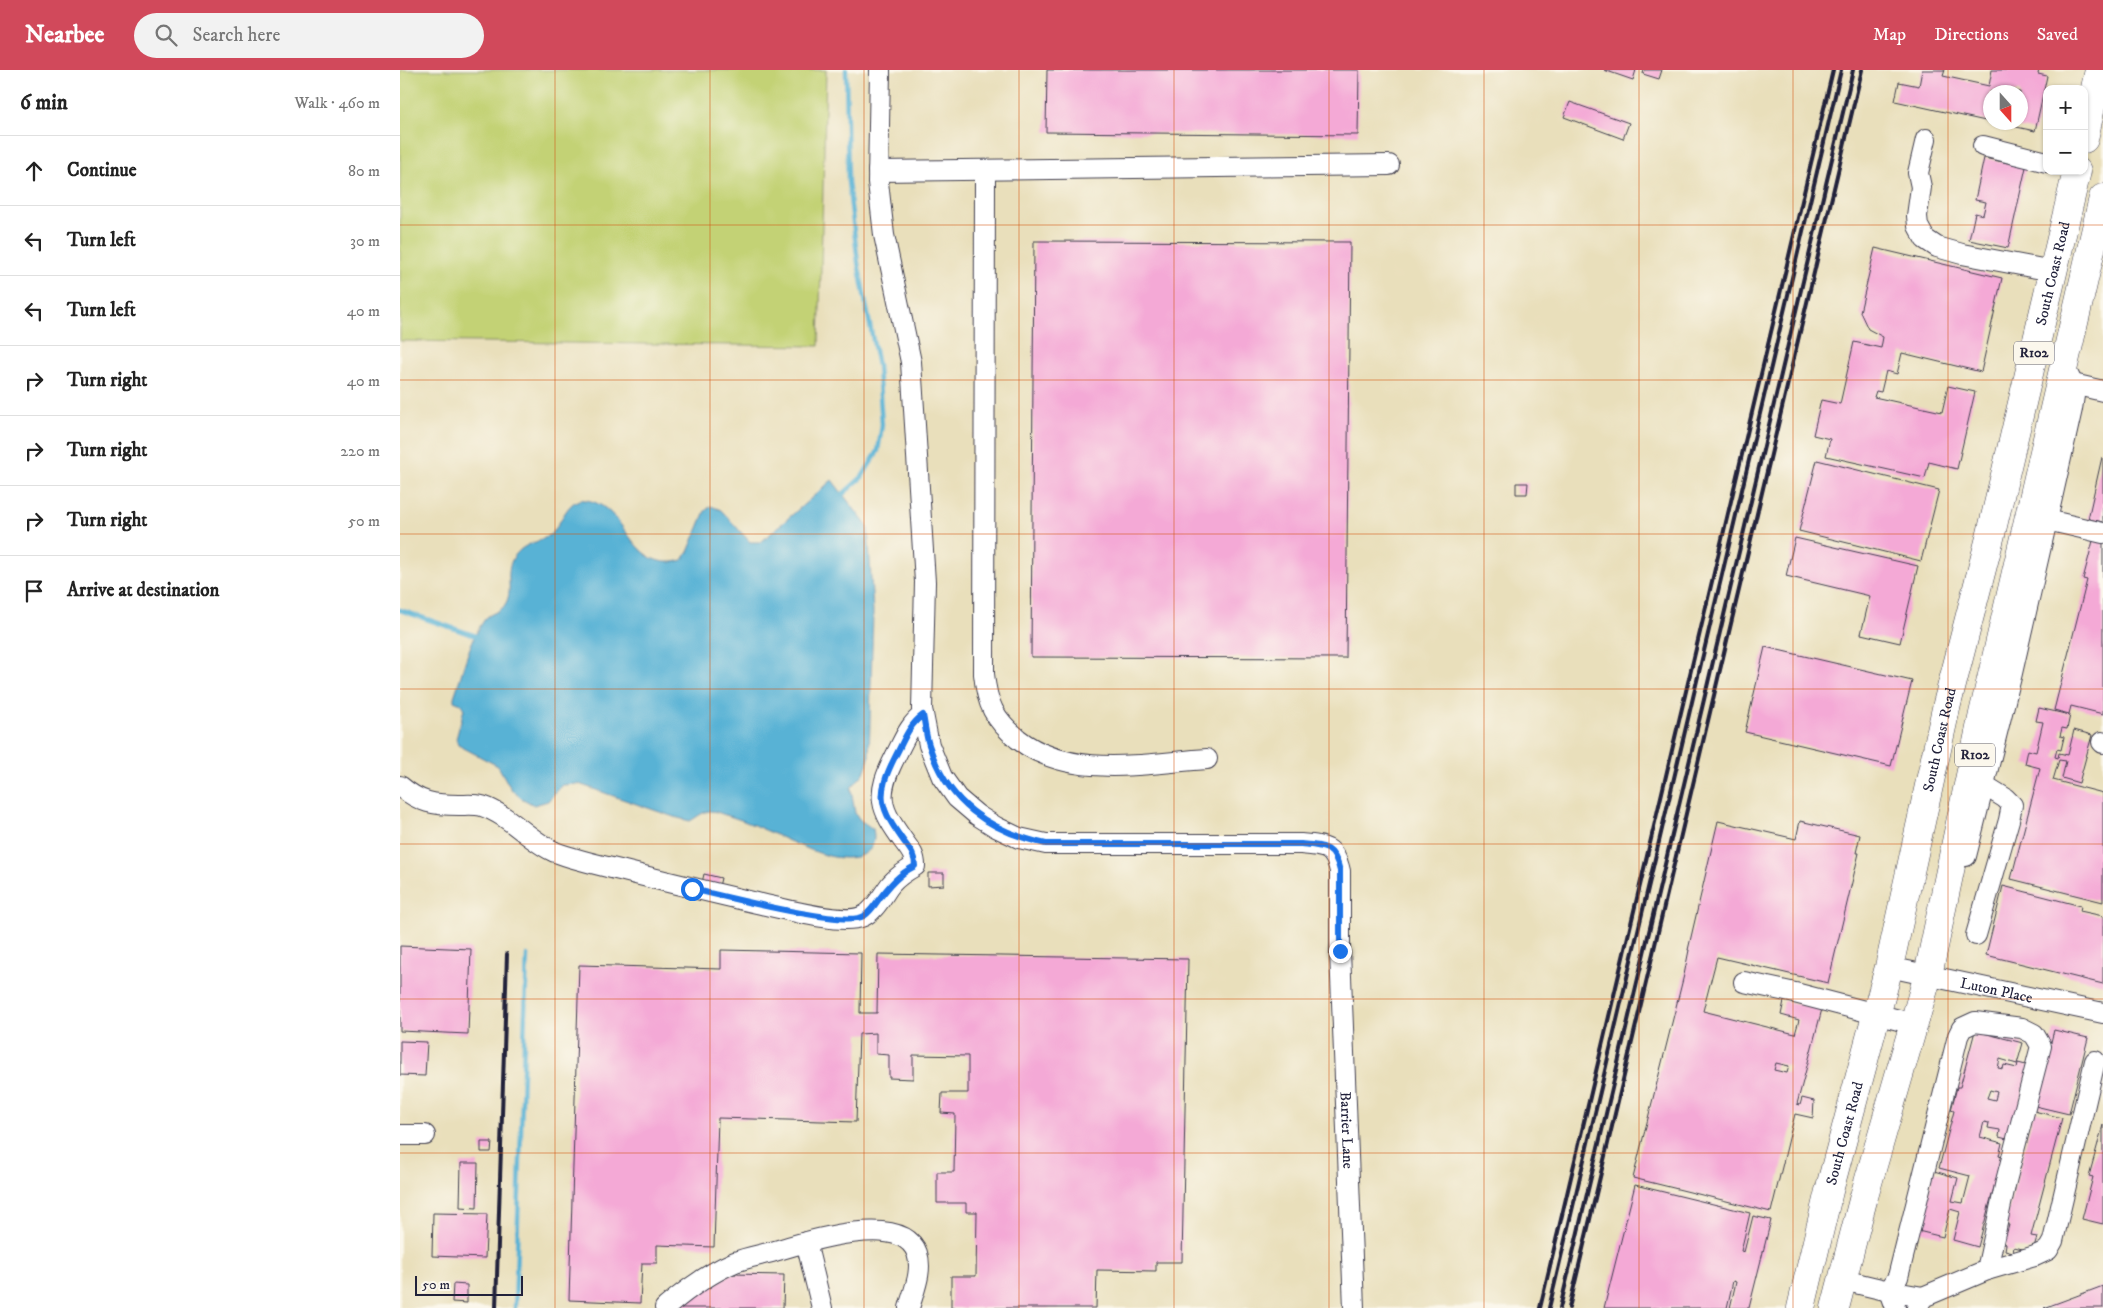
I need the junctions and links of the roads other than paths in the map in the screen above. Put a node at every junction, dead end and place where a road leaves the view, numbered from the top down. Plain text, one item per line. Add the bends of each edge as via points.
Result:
1 (880, 70) edge
2 (2099, 70) edge
3 (2086, 130) edge
4 (1926, 140) dead end
5 (1983, 146) dead end
6 (2043, 161) edge
7 (1389, 165) dead end
8 (985, 170) junction
9 (878, 171) junction
10 (2076, 175) edge
11 (2103, 198) edge
12 (2100, 227) edge
13 (2053, 271) junction
14 (2069, 376) junction
15 (2103, 391) edge
16 (2039, 519) junction
17 (2103, 533) edge
18 (1947, 704) junction
19 (1984, 714) junction
20 (923, 715) junction
21 (1207, 759) dead end
22 (1984, 785) junction
23 (400, 786) edge
24 (1976, 935) dead end
25 (1889, 967) junction
26 (1932, 976) junction
27 (1744, 982) dead end
28 (1876, 1013) junction
29 (2103, 1013) edge
30 (1914, 1024) junction
31 (2095, 1061) dead end
32 (400, 1135) edge
33 (425, 1135) dead end
34 (1829, 1191) junction
35 (1863, 1200) junction
36 (806, 1242) junction
37 (1987, 1270) junction
38 (1842, 1280) junction
39 (1892, 1300) edge
40 (1920, 1302) edge
41 (665, 1308) edge
42 (822, 1308) edge
43 (908, 1308) edge
44 (1354, 1308) edge
45 (1801, 1308) edge
46 (1835, 1308) edge

1 - 9 street
2 - 3 highway
4 - 13 street via 1918,173 1921,187 1917,216 1925,239 1937,247 1962,254
5 - 6 street
7 - 8 street
8 - 9 street
8 - 21 street via 986,694 1004,726 1041,754 1067,763 1119,765
9 - 20 street via 884,235 911,362 925,582
10 - 13 highway, South Coast Road / R102
11 - 12 highway, South Coast Road / R102
12 - 14 highway, South Coast Road / R102
13 - 18 highway, South Coast Road / R102
14 - 15 street
14 - 16 highway, South Coast Road / R102
16 - 17 street
16 - 19 highway, South Coast Road / R102
16 - 22 street
18 - 19 highway
18 - 25 highway, South Coast Road / R102
19 - 26 highway, South Coast Road / R102
20 - 23 street via 912,723 882,788 884,810 915,857 915,866 902,873 870,911 862,917 850,919 770,906 585,861 554,851 481,806 423,802
20 - 44 street, Barrier Lane via 929,745 942,776 957,798 996,828 1019,838 1046,844 1301,844 1331,850 1340,871 1340,951
22 - 24 street via 2012,806
22 - 26 street
25 - 26 street, Luton Place
25 - 28 highway, South Coast Road / R102
26 - 29 street, Luton Place
26 - 30 highway, South Coast Road / R102
27 - 28 street
28 - 30 street
28 - 34 highway, South Coast Road / R102
30 - 35 highway, South Coast Road / R102
31 - 37 street via 2053,1241 2048,1250
32 - 33 street
34 - 35 highway
34 - 45 highway, South Coast Road / R102
35 - 38 highway, South Coast Road / R102
36 - 41 street via 735,1262 692,1286
36 - 42 street
36 - 43 street via 861,1232 889,1233 906,1238 916,1251 920,1268
37 - 39 street via 2040,1046 2034,1034 2022,1028 1975,1022 1962,1028 1958,1036
37 - 40 street
38 - 39 street
38 - 46 highway, South Coast Road / R102
39 - 40 street

